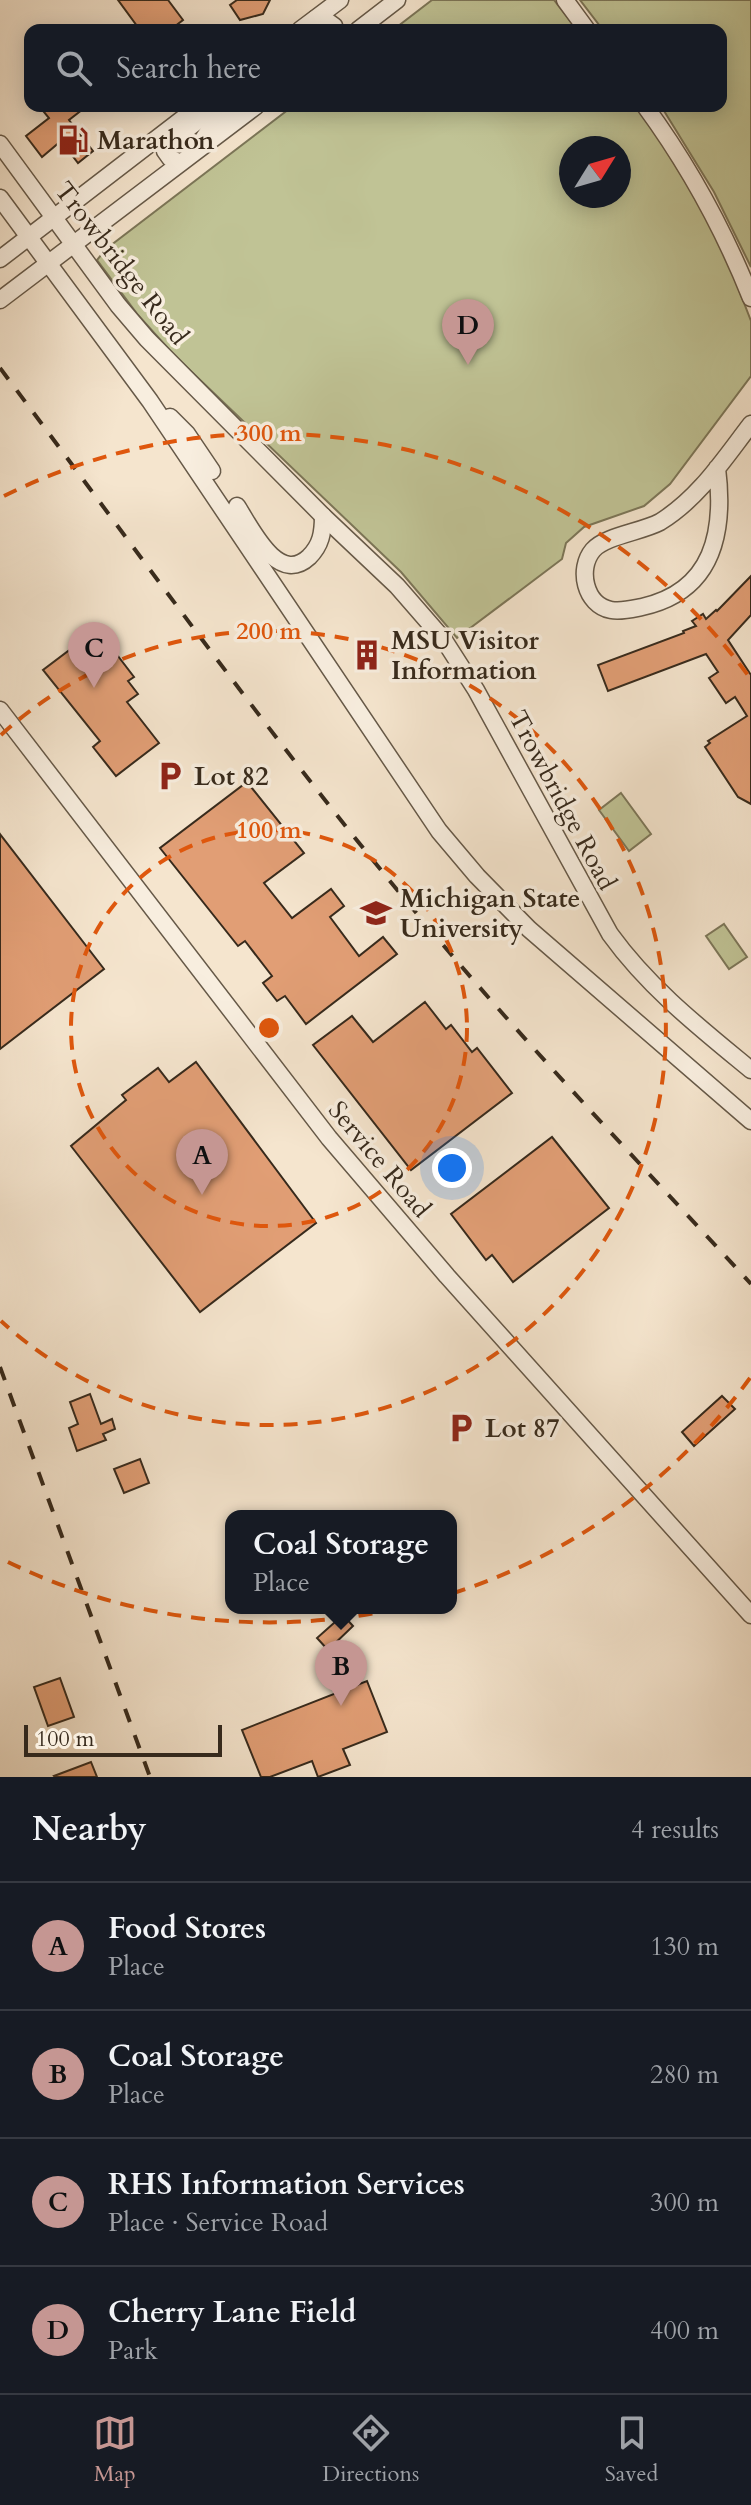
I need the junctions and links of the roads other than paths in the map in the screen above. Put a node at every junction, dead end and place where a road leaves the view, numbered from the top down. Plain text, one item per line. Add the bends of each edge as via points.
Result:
1 (340, 0) edge
2 (397, 0) edge
3 (565, 0) edge
4 (315, 19) junction
5 (308, 24) edge
6 (332, 24) edge
7 (366, 24) edge
8 (583, 24) edge
9 (191, 112) edge
10 (209, 112) edge
11 (230, 112) edge
12 (248, 112) edge
13 (649, 112) edge
14 (0, 144) edge
15 (186, 158) junction
16 (0, 198) edge
17 (54, 218) junction
18 (29, 237) junction
19 (74, 244) junction
20 (0, 259) edge
21 (48, 264) junction
22 (751, 298) edge
23 (0, 300) edge
24 (150, 401) junction
25 (751, 424) edge
26 (717, 468) junction
27 (323, 516) junction
28 (0, 710) edge
29 (751, 1070) edge
30 (750, 1117) edge
31 (751, 1615) edge

1 - 4 street
2 - 7 street
3 - 8 street
4 - 5 street
4 - 6 street
9 - 17 street
10 - 15 street via 167,145 170,158
11 - 15 street
12 - 15 street
13 - 22 street via 703,193
14 - 17 street, Trowbridge Road
15 - 19 street
16 - 18 street
17 - 18 street
17 - 19 street, Trowbridge Road
18 - 20 street
18 - 21 street
19 - 21 street
19 - 27 street, Trowbridge Road via 147,339
21 - 23 street
21 - 24 street
24 - 27 street via 187,434 280,563 305,561 316,549
24 - 30 street via 458,854 529,929
25 - 26 street
26 - 26 street via 676,511 591,553 584,571 597,602 612,610 644,607 671,596 694,578 718,536
27 - 29 street, Trowbridge Road via 397,586 444,640 592,905 632,965
28 - 31 street, Service Road via 329,1138

